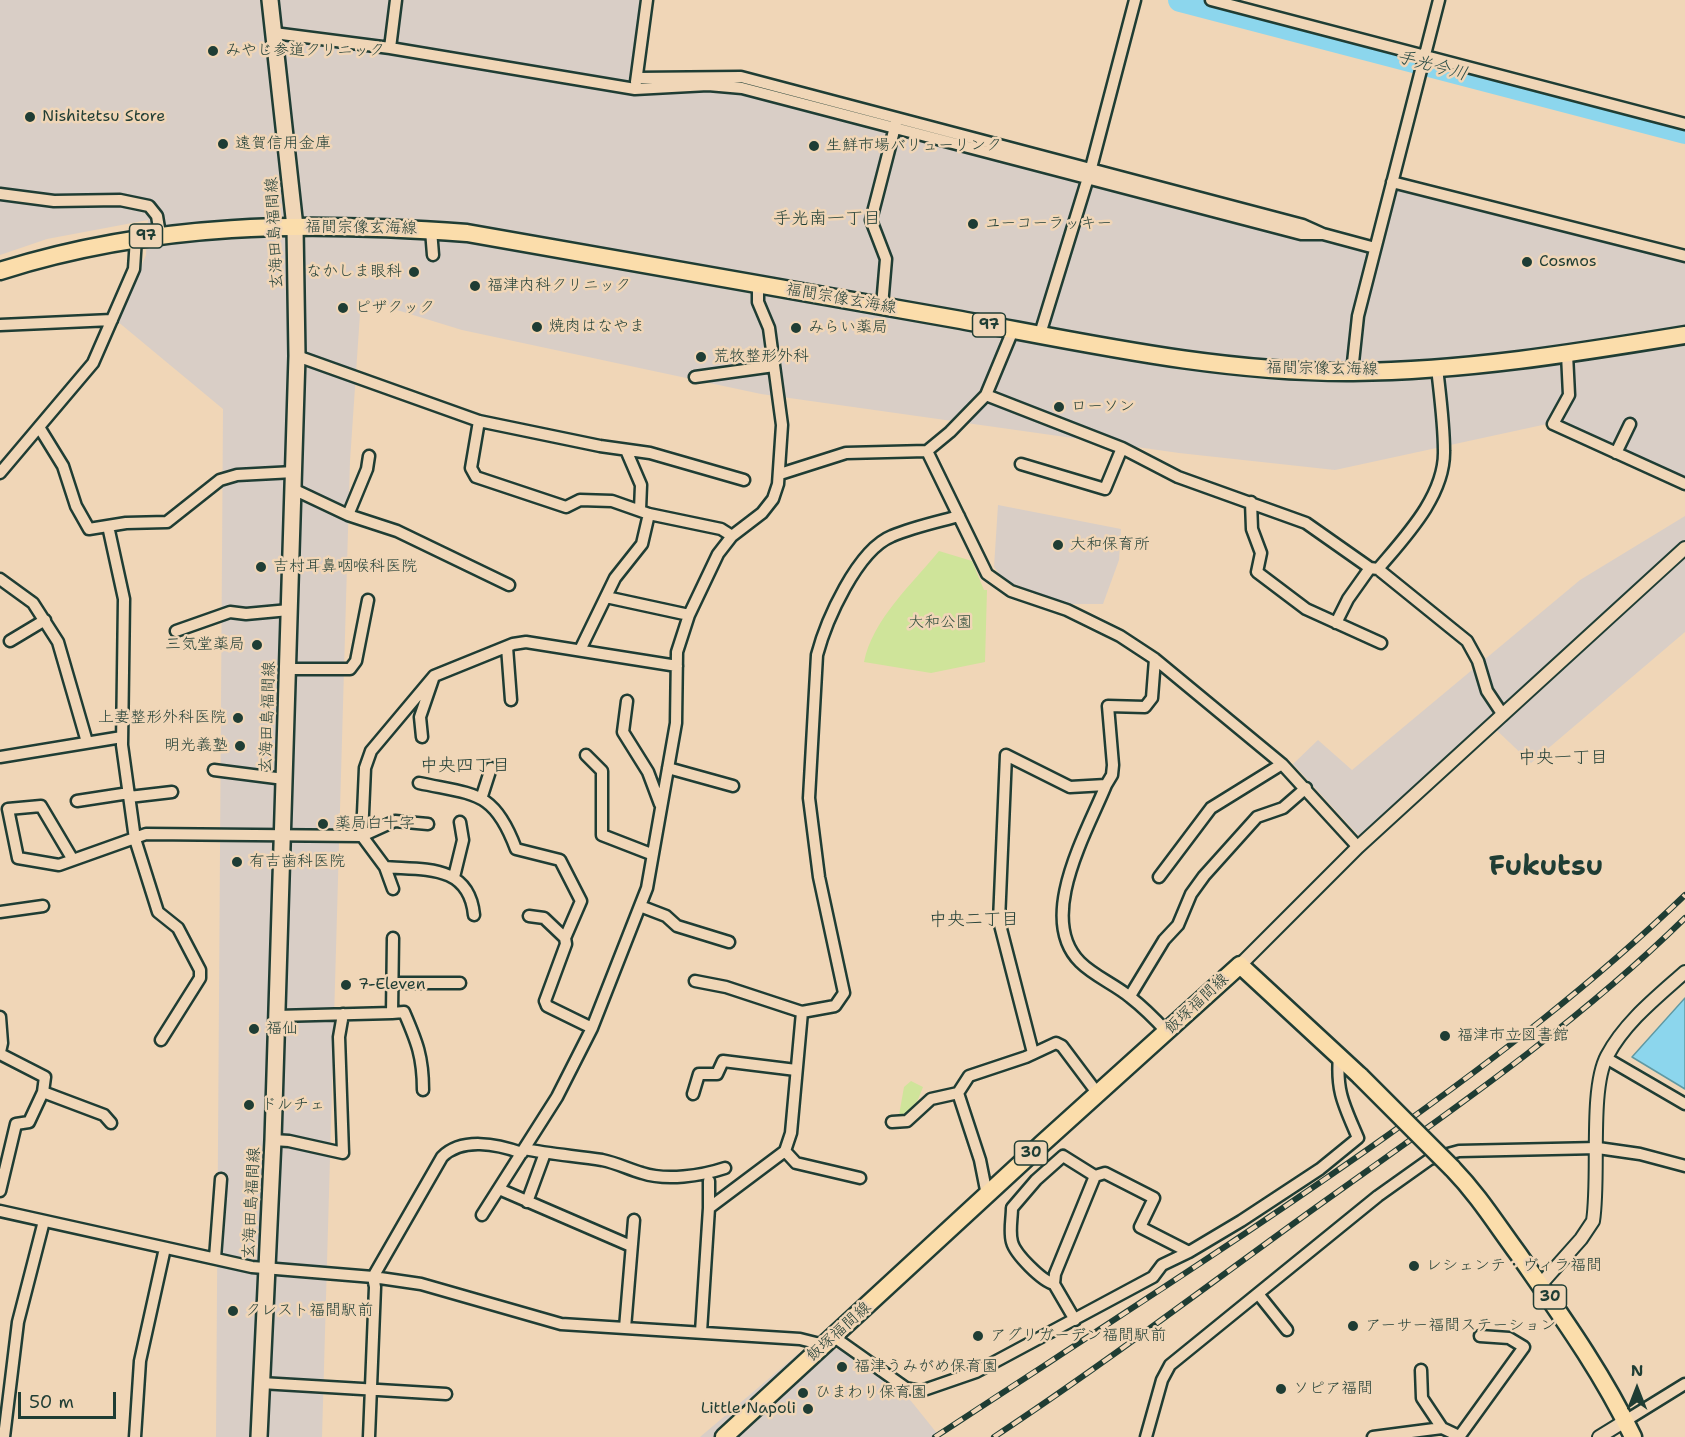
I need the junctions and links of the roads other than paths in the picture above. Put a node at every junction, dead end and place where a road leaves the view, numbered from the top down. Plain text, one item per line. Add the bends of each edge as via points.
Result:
1 (270, 0) edge
2 (396, 0) edge
3 (647, 0) edge
4 (1135, 0) edge
5 (1211, 0) edge
6 (1439, 0) edge
7 (274, 33) junction
8 (390, 48) junction
9 (1423, 61) junction
10 (636, 83) junction
11 (896, 122) junction
12 (1685, 124) edge
13 (1088, 173) junction
14 (1392, 182) junction
15 (0, 194) edge
16 (295, 227) junction
17 (431, 230) junction
18 (160, 234) junction
19 (136, 238) junction
20 (1375, 248) junction
21 (432, 255) dead end
22 (1685, 256) edge
23 (0, 271) edge
24 (758, 284) junction
25 (882, 306) junction
26 (112, 320) junction
27 (0, 325) edge
28 (1013, 330) junction
29 (1040, 334) junction
30 (1685, 334) edge
31 (1567, 354) junction
32 (297, 356) junction
33 (774, 366) junction
34 (1437, 368) junction
35 (1352, 372) junction
36 (695, 377) dead end
37 (986, 395) junction
38 (479, 421) junction
39 (1630, 424) dead end
40 (39, 427) junction
41 (1122, 448) junction
42 (626, 450) junction
43 (927, 450) junction
44 (1616, 453) junction
45 (369, 456) dead end
46 (1021, 464) dead end
47 (294, 472) junction
48 (0, 473) edge
49 (780, 474) junction
50 (744, 480) dead end
51 (1685, 484) edge
52 (293, 489) junction
53 (1251, 502) junction
54 (645, 512) junction
55 (348, 515) junction
56 (959, 516) junction
57 (108, 526) junction
58 (732, 536) junction
59 (1685, 548) edge
60 (1374, 568) junction
61 (0, 579) edge
62 (509, 585) dead end
63 (606, 597) junction
64 (368, 600) dead end
65 (289, 610) junction
66 (689, 615) junction
67 (45, 620) junction
68 (1336, 623) junction
69 (176, 631) dead end
70 (10, 641) dead end
71 (1381, 643) dead end
72 (507, 647) junction
73 (580, 650) junction
74 (1155, 659) junction
75 (677, 666) junction
76 (287, 669) junction
77 (434, 676) junction
78 (511, 700) dead end
79 (627, 701) dead end
80 (1503, 715) junction
81 (122, 736) junction
82 (422, 737) dead end
83 (87, 742) junction
84 (586, 755) dead end
85 (0, 757) edge
86 (1282, 764) junction
87 (491, 768) dead end
88 (668, 768) junction
89 (214, 770) dead end
90 (284, 779) junction
91 (419, 783) dead end
92 (1106, 785) junction
93 (733, 786) dead end
94 (1306, 788) junction
95 (172, 792) dead end
96 (129, 795) junction
97 (482, 796) junction
98 (76, 801) dead end
99 (660, 804) junction
100 (460, 822) dead end
101 (428, 824) dead end
102 (282, 836) junction
103 (362, 836) junction
104 (135, 839) junction
105 (1358, 847) junction
106 (651, 854) junction
107 (73, 860) junction
108 (385, 867) junction
109 (454, 877) junction
110 (1159, 878) dead end
111 (393, 888) dead end
112 (43, 906) dead end
113 (640, 906) junction
114 (0, 912) edge
115 (474, 915) dead end
116 (529, 916) dead end
117 (393, 938) dead end
118 (565, 938) junction
119 (729, 942) dead end
120 (1240, 964) junction
121 (1685, 972) edge
122 (695, 981) dead end
123 (392, 983) junction
124 (460, 983) dead end
125 (1130, 996) junction
126 (392, 1012) junction
127 (802, 1012) junction
128 (343, 1014) junction
129 (277, 1016) junction
130 (0, 1017) edge
131 (592, 1028) junction
132 (1167, 1032) junction
133 (161, 1040) dead end
134 (0, 1053) edge
135 (1033, 1053) junction
136 (1340, 1056) junction
137 (1606, 1058) junction
138 (796, 1070) junction
139 (423, 1090) dead end
140 (43, 1092) junction
141 (958, 1093) junction
142 (693, 1094) dead end
143 (1098, 1094) junction
144 (1685, 1104) edge
145 (892, 1122) dead end
146 (111, 1123) dead end
147 (273, 1140) junction
148 (1598, 1148) junction
149 (523, 1151) junction
150 (785, 1151) junction
151 (545, 1153) junction
152 (1685, 1166) edge
153 (725, 1168) dead end
154 (1095, 1176) junction
155 (860, 1178) dead end
156 (220, 1179) dead end
157 (709, 1181) dead end
158 (499, 1189) junction
159 (0, 1191) edge
160 (987, 1195) junction
161 (527, 1202) junction
162 (709, 1208) junction
163 (0, 1211) edge
164 (482, 1215) dead end
165 (634, 1220) dead end
166 (44, 1221) junction
167 (631, 1246) junction
168 (165, 1248) junction
169 (1189, 1252) junction
170 (214, 1258) junction
171 (267, 1269) junction
172 (373, 1277) junction
173 (1054, 1284) junction
174 (1541, 1284) junction
175 (1259, 1295) junction
176 (1075, 1320) junction
177 (625, 1328) junction
178 (1287, 1330) dead end
179 (701, 1332) junction
180 (1480, 1336) dead end
181 (829, 1341) junction
182 (1420, 1370) dead end
183 (261, 1383) junction
184 (1685, 1384) edge
185 (372, 1390) junction
186 (446, 1394) dead end
187 (4, 1407) edge
188 (1625, 1421) junction
189 (1442, 1428) junction
190 (4, 1437) edge
191 (135, 1437) edge
192 (259, 1437) edge
193 (369, 1437) edge
194 (724, 1437) edge
195 (1146, 1437) edge
196 (1373, 1437) edge
197 (1459, 1437) edge
198 (1599, 1437) edge
199 (1633, 1437) edge

1 - 7 main road, 玄海田島福間線
2 - 8 street
3 - 10 street
4 - 13 street
5 - 9 street
6 - 9 street
7 - 8 street
7 - 16 main road, 玄海田島福間線
8 - 10 street
9 - 12 street
9 - 14 street
10 - 11 street via 729,86 800,98
11 - 13 street
11 - 25 street via 871,220 886,259
13 - 20 street via 1303,225
13 - 29 street
14 - 20 street
14 - 22 street
15 - 18 street via 54,201 120,200 149,206 157,216
16 - 17 main road, 福間宗像玄海線 / 97
16 - 18 main road, 福間宗像玄海線 / 97
16 - 32 main road, 玄海田島福間線
17 - 21 street
17 - 24 main road, 福間宗像玄海線 / 97
18 - 19 main road, 福間宗像玄海線 / 97
19 - 23 main road, 福間宗像玄海線 / 97 via 67,251
19 - 26 street via 134,268
20 - 35 street via 1358,316
24 - 25 main road, 福間宗像玄海線 / 97
24 - 33 street via 758,302 769,328
25 - 28 main road, 福間宗像玄海線 / 97
26 - 27 street
26 - 40 street via 93,363
28 - 29 main road, 福間宗像玄海線 / 97
28 - 37 street
29 - 35 main road, 福間宗像玄海線 / 97 via 1244,367
30 - 31 main road, 福間宗像玄海線 / 97
31 - 34 main road, 福間宗像玄海線 / 97
31 - 44 street via 1569,395 1553,424
32 - 38 street
32 - 47 main road, 玄海田島福間線
33 - 36 street
33 - 49 street via 782,425
34 - 35 main road, 福間宗像玄海線 / 97
34 - 60 street via 1445,453 1440,475 1412,530
37 - 41 street
37 - 43 street
38 - 42 street
38 - 54 street via 471,468 476,477 566,507 594,499
39 - 44 street
40 - 48 street
40 - 57 street via 63,466 76,506 89,529
41 - 46 street via 1105,489
41 - 53 street via 1178,477
42 - 50 street via 650,453
42 - 54 street via 641,485
43 - 49 street via 846,453
43 - 56 street
44 - 51 street
45 - 55 street
47 - 52 main road, 玄海田島福間線
47 - 57 street via 237,475 220,480 167,522
49 - 58 street via 773,499 762,513
52 - 55 street
52 - 65 main road, 玄海田島福間線
53 - 60 street via 1306,523
53 - 68 street via 1252,529 1261,553 1257,572 1306,609
54 - 58 street via 721,529
54 - 63 street via 642,544 615,578
55 - 62 street via 397,531
56 - 74 street via 987,574 1011,591 1067,610 1120,636
56 - 127 street via 890,537 875,548 859,565 822,635 817,655 809,798 819,877 844,993 835,1006
57 - 81 street via 124,599
58 - 66 street via 718,554
59 - 80 street
60 - 68 street via 1348,599
60 - 80 street via 1467,641 1478,660 1487,691
61 - 67 street via 33,603
63 - 66 street
63 - 73 street
64 - 76 street via 356,660 350,669
65 - 69 street via 230,612
65 - 76 main road, 玄海田島福間線
66 - 75 street via 677,652
67 - 70 street
67 - 83 street via 58,642
68 - 71 street
72 - 73 street via 526,642
72 - 77 street
72 - 78 street
73 - 75 street
74 - 86 street
74 - 92 street via 1152,698 1145,707 1108,706 1113,765
75 - 88 street via 676,723
76 - 90 main road, 玄海田島福間線
77 - 82 street via 420,717
77 - 103 street via 371,752 365,768
79 - 99 street via 623,732 648,772
80 - 105 street
81 - 83 street
81 - 96 street
83 - 85 street
84 - 106 street via 602,771 602,835
86 - 94 street
86 - 110 street via 1211,808
87 - 97 street
88 - 93 street
88 - 99 street
89 - 90 street
90 - 102 main road, 玄海田島福間線
91 - 97 street
92 - 125 street via 1066,880 1065,938 1080,962
92 - 135 street via 1070,787 1006,755 999,921
94 - 105 street
94 - 125 street via 1283,807 1257,817 1217,860 1191,894 1178,925 1164,940
95 - 96 street
96 - 98 street
96 - 104 street
97 - 118 street via 507,824 516,849 560,860 581,901
99 - 106 street
100 - 109 street via 463,840
101 - 103 street via 395,821
102 - 103 street
102 - 104 street via 146,834
102 - 129 main road, 玄海田島福間線
103 - 108 street
104 - 107 street
104 - 133 street via 158,912 177,928 200,970 200,978
105 - 120 street
106 - 113 street via 647,888
107 - 107 street via 41,806 8,809 18,858 59,865
108 - 109 street via 440,871
108 - 111 street
109 - 115 street via 471,898
112 - 114 street
113 - 119 street via 666,916 677,926
113 - 131 street
116 - 118 street via 544,918
117 - 123 street
118 - 131 street via 566,949 545,1001 547,1006
120 - 132 main road, 飯塚福間線 / 30
120 - 136 main road, 飯塚福間線 / 30
121 - 137 street via 1621,1033
122 - 127 street
123 - 124 street
123 - 126 street
125 - 132 street
126 - 128 street
126 - 139 street via 404,1012 411,1027 423,1058
127 - 138 street
128 - 129 street
128 - 147 street via 339,1037 343,1154
129 - 147 main road, 玄海田島福間線
130 - 134 street
131 - 149 street via 557,1097
132 - 143 main road, 飯塚福間線 / 30
134 - 140 street via 45,1077
135 - 141 street via 969,1076
135 - 143 street via 1056,1043 1062,1046
136 - 169 street via 1340,1096 1358,1138 1320,1169
136 - 174 main road, 飯塚福間線 / 30, bridge via 1479,1196
137 - 144 street
137 - 148 street via 1599,1085
138 - 142 street via 723,1061 717,1074 699,1074
138 - 150 street via 791,1133
140 - 146 street via 104,1115
140 - 159 street via 29,1122 16,1124
141 - 145 street via 931,1099 907,1121
141 - 160 street
143 - 160 main road, 飯塚福間線 / 30
147 - 171 main road, 玄海田島福間線
148 - 152 street
148 - 174 street via 1593,1221
148 - 175 street via 1459,1152 1430,1159 1378,1196
149 - 151 street
149 - 158 street
149 - 172 street via 466,1144 452,1148 442,1157
150 - 155 street via 796,1163
150 - 162 street
151 - 153 street via 602,1160 661,1175
151 - 161 street
154 - 169 street via 1105,1173 1154,1198 1140,1227
154 - 173 street
154 - 173 street via 1063,1156 1012,1208 1012,1242 1030,1267
156 - 170 street
157 - 162 street
158 - 161 street
158 - 164 street
160 - 181 main road, 飯塚福間線 / 30
161 - 167 street
162 - 179 street
163 - 166 street
165 - 167 street
166 - 168 street
166 - 187 street via 18,1322
167 - 177 street
168 - 170 street
168 - 191 street via 140,1361
169 - 176 street
170 - 171 street
171 - 172 street
171 - 183 main road, 玄海田島福間線
172 - 177 street via 443,1289 561,1324
172 - 185 street
173 - 176 street
174 - 188 main road, 飯塚福間線 / 30
175 - 178 street
175 - 195 street via 1170,1365
176 - 181 street via 976,1372 921,1391 906,1388
177 - 179 street
179 - 181 street
180 - 197 street via 1509,1338 1524,1347
181 - 194 main road, 飯塚福間線 / 30
182 - 189 street via 1422,1398
183 - 185 street
183 - 192 main road, 玄海田島福間線
184 - 188 street
185 - 186 street
185 - 193 street
187 - 190 street
188 - 198 street
188 - 199 main road, 飯塚福間線 / 30
189 - 196 street
189 - 197 street

